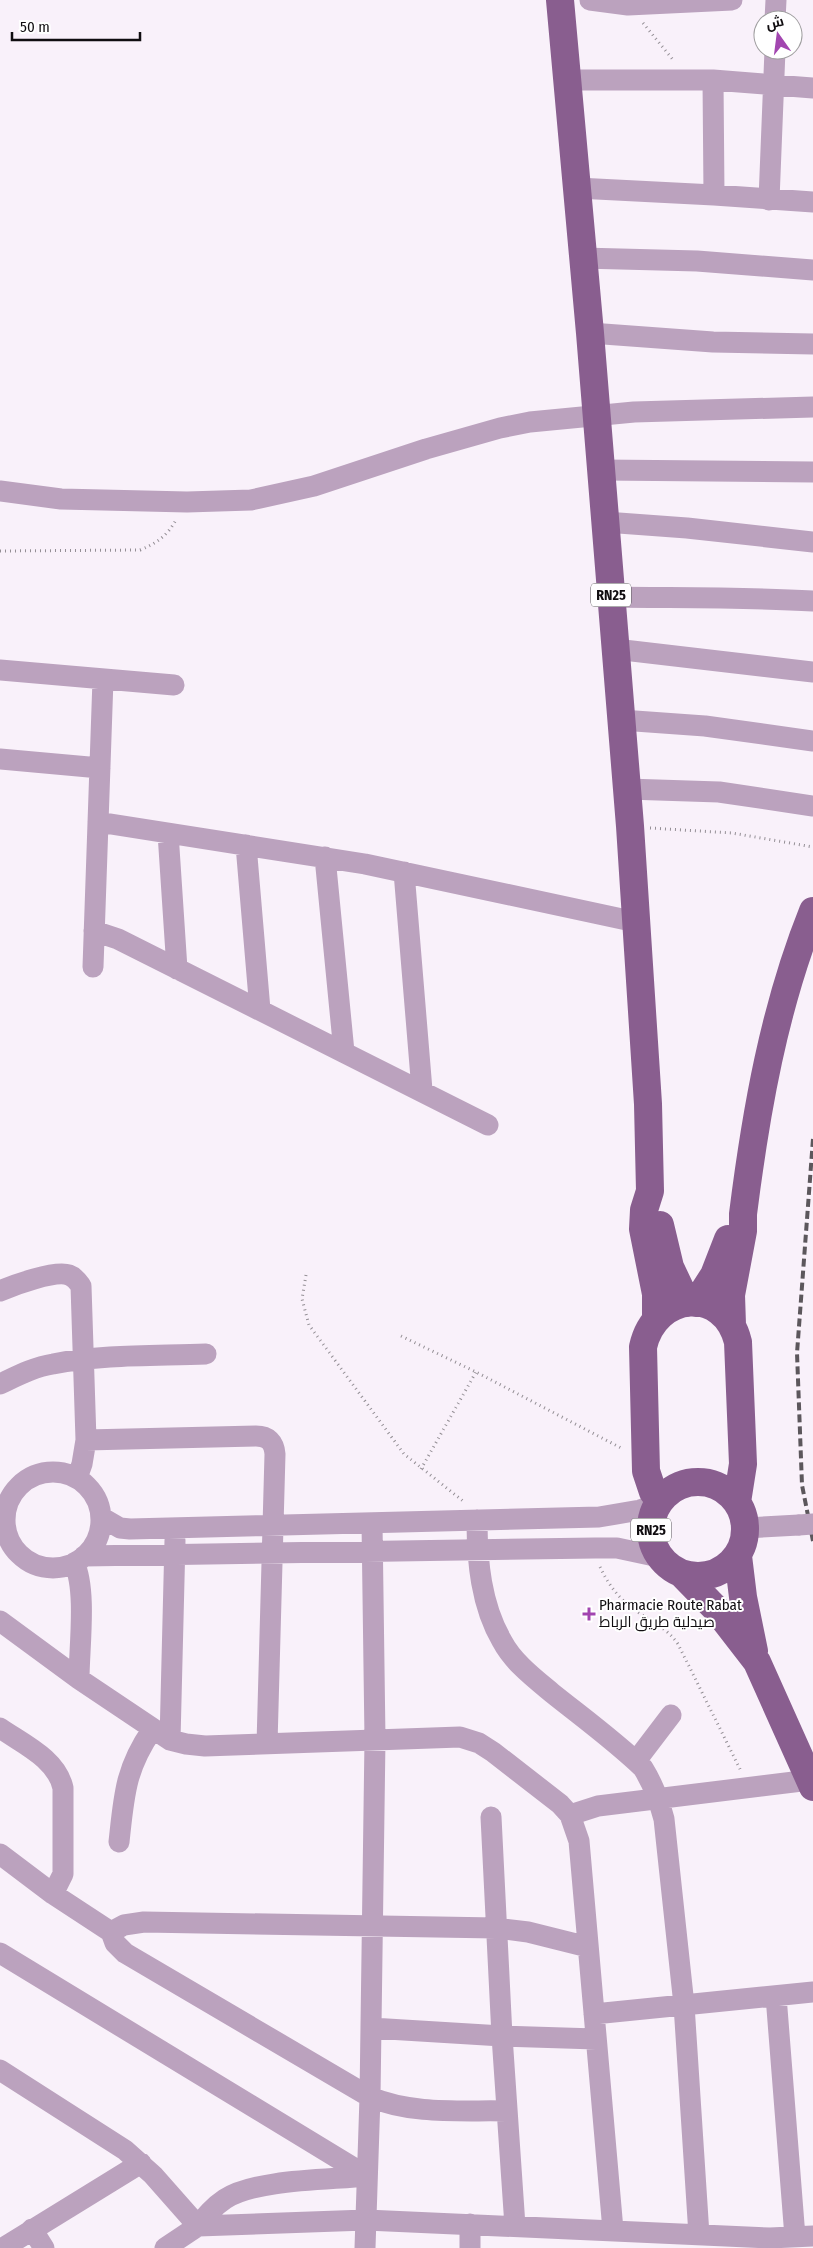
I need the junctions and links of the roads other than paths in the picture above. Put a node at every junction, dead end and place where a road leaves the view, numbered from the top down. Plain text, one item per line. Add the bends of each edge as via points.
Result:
1 (560, 0) edge
2 (590, 0) edge
3 (732, 0) edge
4 (775, 60) edge
5 (567, 80) junction
6 (714, 80) junction
7 (774, 86) junction
8 (813, 88) edge
9 (577, 188) junction
10 (714, 195) junction
11 (769, 200) junction
12 (813, 202) edge
13 (582, 258) junction
14 (813, 270) edge
15 (590, 333) junction
16 (813, 344) edge
17 (813, 407) edge
18 (596, 416) junction
19 (601, 470) junction
20 (813, 472) edge
21 (0, 491) edge
22 (605, 522) junction
23 (813, 542) edge
24 (611, 597) junction
25 (813, 601) edge
26 (616, 649) junction
27 (0, 670) edge
28 (813, 672) edge
29 (103, 679) junction
30 (174, 685) dead end
31 (621, 720) junction
32 (813, 741) edge
33 (0, 759) edge
34 (100, 768) junction
35 (627, 789) junction
36 (813, 806) edge
37 (98, 822) junction
38 (168, 833) junction
39 (246, 845) junction
40 (326, 857) junction
41 (404, 872) junction
42 (813, 911) edge
43 (636, 922) junction
44 (94, 931) junction
45 (93, 967) dead end
46 (177, 968) junction
47 (260, 1010) junction
48 (344, 1052) junction
49 (422, 1090) junction
50 (488, 1125) dead end
51 (650, 1190) junction
52 (743, 1214) junction
53 (0, 1291) edge
54 (691, 1303) junction
55 (656, 1318) junction
56 (732, 1325) junction
57 (206, 1354) dead end
58 (83, 1360) junction
59 (0, 1384) edge
60 (86, 1440) junction
61 (77, 1478) junction
62 (659, 1502) junction
63 (737, 1502) junction
64 (101, 1517) junction
65 (477, 1520) junction
66 (372, 1523) junction
67 (806, 1524) edge
68 (273, 1525) junction
69 (175, 1527) junction
70 (746, 1528) junction
71 (4, 1538) edge
72 (477, 1550) junction
73 (372, 1551) junction
74 (271, 1553) junction
75 (175, 1555) junction
76 (738, 1556) junction
77 (660, 1557) junction
78 (79, 1560) junction
79 (682, 1574) junction
80 (0, 1621) edge
81 (757, 1662) junction
82 (79, 1679) junction
83 (671, 1715) dead end
84 (0, 1728) edge
85 (161, 1735) junction
86 (376, 1739) junction
87 (267, 1744) junction
88 (636, 1761) junction
89 (811, 1783) edge
90 (659, 1799) junction
91 (570, 1816) junction
92 (491, 1817) dead end
93 (119, 1842) dead end
94 (0, 1854) edge
95 (53, 1894) junction
96 (373, 1926) junction
97 (496, 1928) junction
98 (111, 1932) junction
99 (588, 1947) junction
100 (0, 1954) edge
101 (813, 1992) edge
102 (776, 1996) junction
103 (684, 2005) junction
104 (594, 2014) junction
105 (371, 2028) junction
106 (502, 2036) junction
107 (596, 2039) junction
108 (0, 2070) edge
109 (370, 2097) junction
110 (507, 2111) junction
111 (141, 2163) junction
112 (367, 2176) junction
113 (366, 2220) junction
114 (470, 2224) junction
115 (198, 2226) junction
116 (515, 2226) junction
117 (32, 2230) junction
118 (613, 2230) junction
119 (699, 2234) junction
120 (804, 2237) edge
121 (770, 2243) edge
122 (3, 2248) edge
123 (44, 2248) edge
124 (165, 2248) edge
125 (365, 2248) edge
126 (470, 2248) edge

1 - 5 main road, RN25
2 - 3 street via 628,5
4 - 7 street
5 - 6 street
5 - 9 main road, RN25
6 - 7 street
6 - 10 street
7 - 8 street
7 - 11 street
9 - 10 street
9 - 13 main road, RN25
10 - 11 street
11 - 12 street
13 - 14 street via 697,261
13 - 15 main road, RN25
15 - 16 street via 714,342
15 - 18 main road, RN25
17 - 18 street
18 - 19 main road, RN25
18 - 21 street via 500,428 314,486 251,500 61,499
19 - 20 street
19 - 22 main road, RN25
22 - 23 street
22 - 24 main road, RN25
24 - 25 street
24 - 26 main road, RN25
26 - 28 street
26 - 31 main road, RN25
27 - 29 street
29 - 30 street
29 - 34 street
31 - 32 street via 705,726
31 - 35 main road, RN25
33 - 34 street
34 - 37 street
35 - 36 street via 719,792
35 - 43 main road, RN25
37 - 38 street
37 - 44 street
38 - 39 street
38 - 46 street
39 - 40 street
39 - 47 street
40 - 41 street
40 - 48 street
41 - 43 street
41 - 49 street
42 - 52 main road via 796,958 761,1087
43 - 51 main road, RN25 via 647,1075
44 - 45 street
44 - 46 street
46 - 47 street
47 - 48 street
48 - 49 street
49 - 50 street
51 - 54 main road, RN25 via 670,1267
51 - 55 main road, RN25 via 643,1229 656,1294
52 - 54 main road via 733,1228 714,1275
52 - 56 main road via 743,1232 731,1295
53 - 58 street via 60,1275 74,1278 82,1292
54 - 55 main road via 670,1308
54 - 56 main road via 713,1307
55 - 62 main road, RN25 via 645,1336 643,1347 645,1461 649,1482
56 - 63 main road via 738,1342 742,1452
57 - 58 street
58 - 59 street via 52,1364
58 - 60 street
60 - 61 street
60 - 68 street via 267,1438 275,1454
61 - 64 street via 94,1494
61 - 71 street via 48,1472 22,1484 12,1495 7,1508
62 - 63 main road, RN25 via 674,1489 699,1482 724,1490
62 - 65 street via 640,1510 599,1517
62 - 77 main road, RN25 via 650,1527 652,1543
63 - 70 main road
64 - 69 street via 120,1528
64 - 78 street via 97,1538
65 - 66 street
65 - 72 street
66 - 68 street
66 - 73 street
67 - 70 street
68 - 69 street
68 - 74 street
69 - 75 street
70 - 76 main road, RN25
71 - 78 street via 36,1564 61,1567
72 - 73 street
72 - 77 street via 617,1548
72 - 88 street via 484,1597 502,1643 533,1677
73 - 74 street
73 - 86 street
74 - 75 street
74 - 87 street
75 - 78 street
75 - 85 street
76 - 79 main road via 713,1574 702,1577
76 - 81 main road, RN25 via 744,1606
77 - 79 main road, RN25
78 - 82 street
79 - 81 main road, RN25 via 716,1609
80 - 82 street
81 - 89 main road, RN25
82 - 85 street
83 - 88 street
84 - 95 street via 52,1765 62,1779 63,1874
85 - 87 street via 186,1744 206,1746
85 - 93 street via 132,1764 124,1795
86 - 87 street
86 - 91 street via 441,1736 479,1743 549,1795
86 - 96 street
88 - 90 street via 652,1782
89 - 90 street
90 - 91 street via 598,1806
90 - 103 street via 664,1819
91 - 99 street via 579,1841
92 - 97 street
94 - 95 street
95 - 98 street
96 - 97 street
96 - 98 street via 144,1922 124,1925
96 - 105 street
97 - 99 street via 528,1932
97 - 106 street
98 - 109 street via 115,1943 125,1953
99 - 104 street
100 - 112 street
101 - 102 street
102 - 103 street
102 - 120 street
103 - 104 street
103 - 119 street
104 - 107 street
105 - 106 street
105 - 109 street
106 - 107 street
106 - 110 street
107 - 118 street
108 - 111 street via 108,2138
109 - 110 street via 407,2108
109 - 112 street
110 - 116 street
111 - 115 street
111 - 117 street
112 - 113 street
112 - 115 street via 261,2186 241,2191 210,2210
113 - 114 street
113 - 115 street
113 - 125 street
114 - 116 street
114 - 126 street
115 - 124 street
116 - 118 street
117 - 122 street
117 - 123 street
118 - 119 street
119 - 121 street
120 - 121 street

